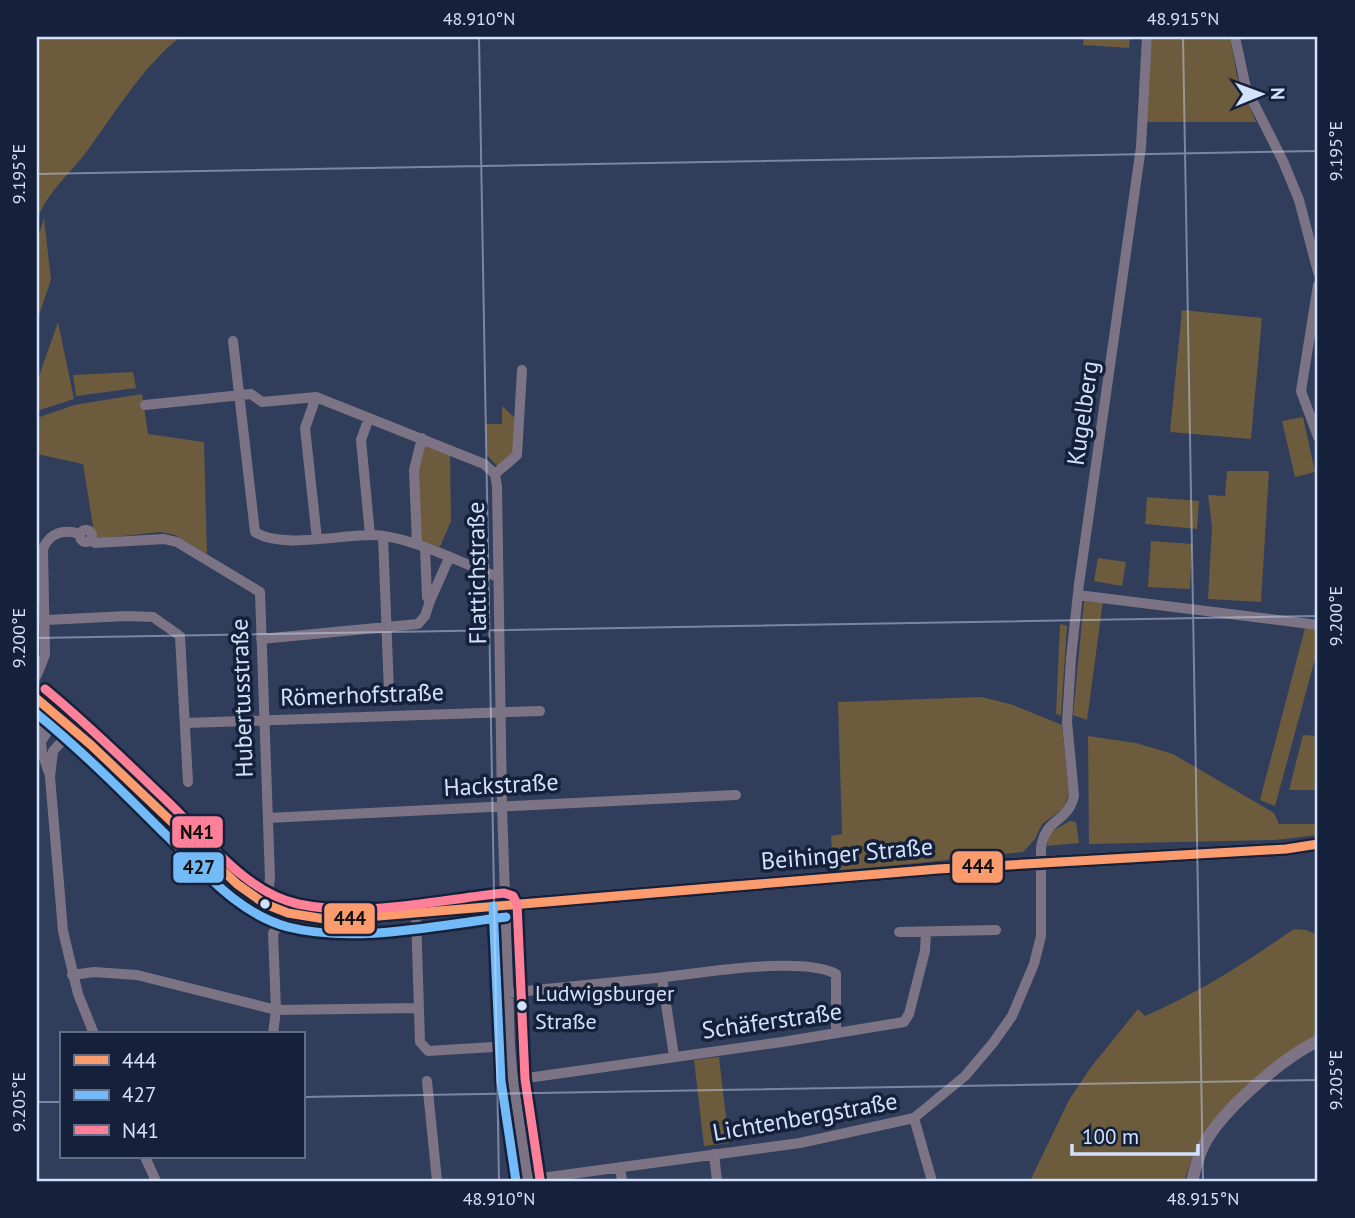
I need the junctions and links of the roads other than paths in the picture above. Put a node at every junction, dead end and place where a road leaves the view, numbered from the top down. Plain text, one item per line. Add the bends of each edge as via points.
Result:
1 (1147, 37) edge
2 (1234, 37) edge
3 (1318, 272) edge
4 (1318, 285) edge
5 (233, 341) dead end
6 (522, 370) dead end
7 (238, 395) junction
8 (316, 397) junction
9 (145, 405) dead end
10 (369, 418) junction
11 (1318, 437) edge
12 (422, 438) junction
13 (495, 474) junction
14 (370, 535) junction
15 (383, 536) junction
16 (317, 539) junction
17 (421, 546) junction
18 (449, 558) junction
19 (498, 577) junction
20 (1078, 595) junction
21 (430, 601) junction
22 (46, 620) junction
23 (1318, 625) edge
24 (387, 626) junction
25 (261, 639) junction
26 (37, 675) edge
27 (389, 692) dead end
28 (37, 699) edge
29 (37, 707) edge
30 (500, 711) junction
31 (540, 711) dead end
32 (264, 720) junction
33 (186, 723) junction
34 (68, 724) junction
35 (41, 740) junction
36 (50, 777) junction
37 (188, 782) dead end
38 (736, 795) dead end
39 (1074, 795) joint
40 (502, 806) junction
41 (268, 818) junction
42 (1318, 844) edge
43 (1041, 862) junction
44 (261, 902) junction
45 (505, 905) junction
46 (288, 914) junction
47 (416, 915) junction
48 (996, 930) dead end
49 (899, 932) dead end
50 (926, 932) junction
51 (72, 975) junction
52 (662, 978) junction
53 (507, 993) junction
54 (418, 1008) junction
55 (276, 1010) junction
56 (93, 1032) edge
57 (273, 1032) edge
58 (836, 1033) junction
59 (1318, 1041) edge
60 (510, 1046) junction
61 (674, 1055) junction
62 (513, 1080) junction
63 (427, 1082) dead end
64 (914, 1118) junction
65 (714, 1154) junction
66 (145, 1158) edge
67 (620, 1167) junction
68 (525, 1180) edge
69 (156, 1181) edge
70 (437, 1181) edge
71 (622, 1181) edge
72 (717, 1181) edge
73 (932, 1181) edge
74 (1192, 1181) edge

1 - 20 street, Kugelberg via 1141,147
2 - 3 street via 1246,88 1299,200
4 - 11 street via 1301,391
5 - 7 street
6 - 13 street via 517,455
7 - 8 street, Flattichstraße via 253,395 262,402
7 - 9 street, Flattichstraße
7 - 16 street via 255,531 266,539
8 - 10 street, Flattichstraße
8 - 16 street via 305,428
10 - 12 street, Flattichstraße
10 - 14 street via 361,440
12 - 13 street, Flattichstraße via 484,464
12 - 17 street via 414,470
13 - 19 street, Flattichstraße
14 - 15 street
14 - 16 street
15 - 17 street
15 - 24 street
17 - 18 street
17 - 21 street
18 - 19 street
18 - 21 street
19 - 30 street, Flattichstraße
20 - 23 street
20 - 39 street, Kugelberg via 1067,722
21 - 24 street via 418,624
22 - 25 street, Hubertusstraße via 45,544 58,533 85,530 95,543 177,542 260,592
22 - 26 street via 45,655
22 - 33 street via 153,617 175,631 182,644
24 - 25 street
24 - 27 street
25 - 32 street, Hubertusstraße
28 - 34 main road, Beihinger Straße
29 - 35 street
30 - 31 street, Römerhofstraße
30 - 32 street, Römerhofstraße
30 - 40 street, Flattichstraße
32 - 33 street, Römerhofstraße
32 - 41 street, Hubertusstraße
33 - 37 street
34 - 35 street via 48,731
34 - 36 street via 52,751
34 - 44 main road, Beihinger Straße
35 - 36 street
36 - 51 street via 63,931
38 - 40 street, Hackstraße
39 - 43 street, Lichtenbergstraße via 1067,814 1044,834
40 - 41 street, Hackstraße
40 - 45 street, Flattichstraße
41 - 44 street, Hubertusstraße via 270,879
42 - 43 main road, Beihinger Straße
43 - 45 main road, Beihinger Straße
43 - 64 street, Lichtenbergstraße via 1041,936 1012,1016 965,1076
44 - 46 main road, Beihinger Straße
45 - 47 main road, Beihinger Straße
45 - 53 street
46 - 47 main road, Beihinger Straße via 331,920
46 - 55 street via 273,933
47 - 54 street
48 - 50 street
49 - 50 street
50 - 58 street, Schäferstraße via 925,951 904,1022
51 - 55 street via 137,975
51 - 56 street
52 - 53 street
52 - 58 street via 754,968 825,968 836,974
52 - 61 street
53 - 60 street
54 - 55 street
54 - 60 street via 420,1042 428,1051
55 - 57 street
58 - 61 street, Schäferstraße
59 - 74 street via 1284,1061 1219,1122
60 - 62 street
61 - 62 street, Schäferstraße
62 - 68 street
63 - 70 street
64 - 65 street, Lichtenbergstraße via 800,1143
64 - 73 street
65 - 67 street, Lichtenbergstraße
65 - 72 street
66 - 69 street
67 - 68 street, Lichtenbergstraße
67 - 71 street

